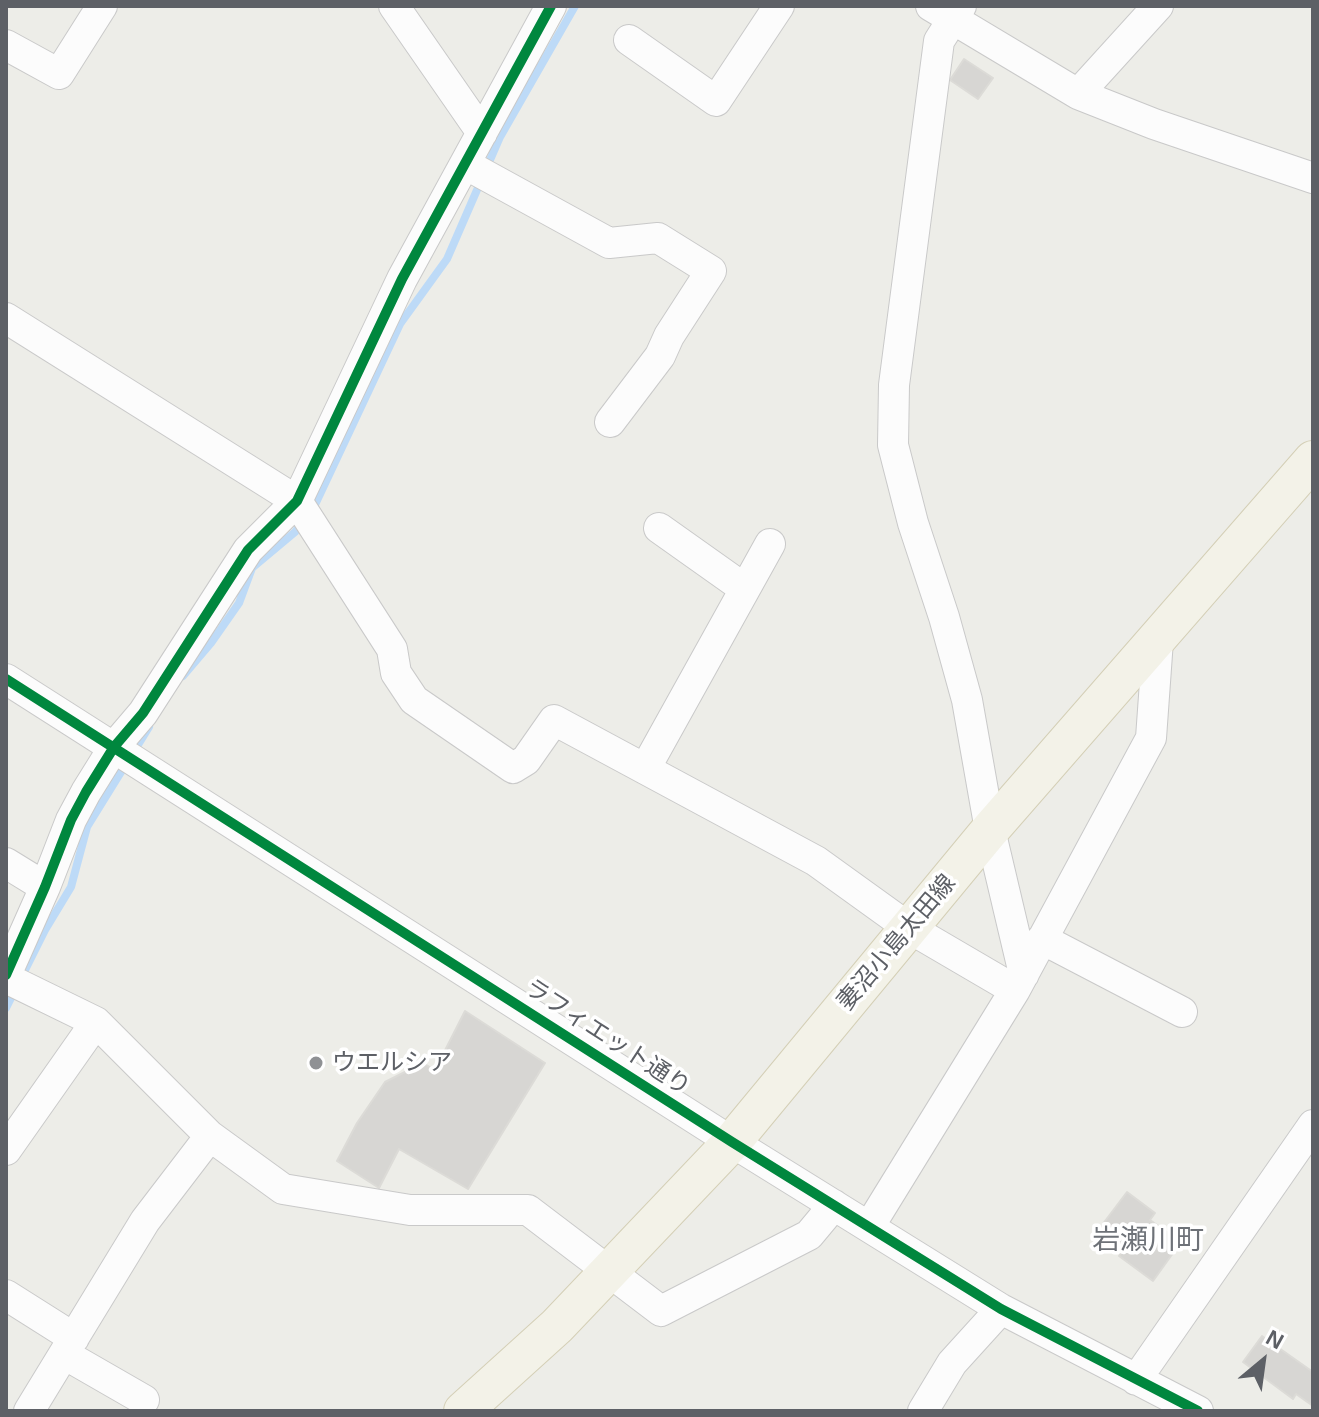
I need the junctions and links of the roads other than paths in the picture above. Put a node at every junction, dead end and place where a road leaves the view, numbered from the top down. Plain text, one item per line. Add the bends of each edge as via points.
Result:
1 (394, 6) edge
2 (551, 6) edge
3 (779, 6) edge
4 (1158, 6) edge
5 (91, 10) edge
6 (948, 11) edge
7 (629, 40) dead end
8 (6, 45) edge
9 (1078, 94) junction
10 (482, 133) junction
11 (465, 164) junction
12 (1313, 178) edge
13 (6, 318) edge
14 (610, 422) dead end
15 (1313, 460) edge
16 (297, 501) junction
17 (659, 528) dead end
18 (770, 544) dead end
19 (745, 589) junction
20 (1158, 640) junction
21 (6, 679) edge
22 (114, 747) junction
23 (645, 769) junction
24 (990, 830) junction
25 (6, 863) edge
26 (45, 887) junction
27 (909, 928) junction
28 (1042, 939) junction
29 (6, 977) edge
30 (1020, 982) junction
31 (1182, 1012) dead end
32 (96, 1022) junction
33 (1313, 1125) edge
34 (210, 1136) junction
35 (732, 1142) junction
36 (6, 1150) edge
37 (1303, 1161) edge
38 (834, 1205) junction
39 (869, 1227) junction
40 (608, 1272) junction
41 (6, 1295) edge
42 (1001, 1309) junction
43 (69, 1346) junction
44 (1136, 1380) junction
45 (144, 1400) dead end
46 (29, 1411) edge
47 (463, 1411) edge
48 (923, 1411) edge
49 (1198, 1411) edge

1 - 10 street
2 - 10 street
3 - 7 street via 716,101
4 - 9 street
5 - 8 street via 59,74
6 - 9 street
6 - 24 street via 939,41 894,385 893,445 967,700
9 - 12 street
10 - 11 street
11 - 14 street via 609,243 658,238 711,271 660,356
11 - 16 street via 402,279
13 - 16 street
15 - 20 main road, 妻沼小島太田線
16 - 22 street via 248,550 143,713
16 - 23 street via 392,649 396,673 414,700 513,768 526,760 554,720
17 - 19 street
18 - 19 street
19 - 23 street
20 - 24 main road, 妻沼小島太田線
20 - 28 street via 1151,738
21 - 22 street, ラフィエット通り
22 - 26 street via 71,820
22 - 35 street, ラフィエット通り
23 - 27 street via 816,861
24 - 27 main road, 妻沼小島太田線
24 - 30 street
25 - 26 street
26 - 29 street
27 - 30 street
27 - 35 main road, 妻沼小島太田線
28 - 30 street
28 - 31 street
29 - 32 street
30 - 39 street
32 - 34 street
32 - 36 street
33 - 37 street
34 - 40 street via 283,1189 410,1210 528,1210
34 - 43 street via 145,1221
35 - 38 street, ラフィエット通り
35 - 40 main road, 妻沼小島太田線
37 - 44 street
38 - 39 street, ラフィエット通り
38 - 40 street via 809,1235 661,1311
39 - 42 street, ラフィエット通り
40 - 47 main road, 妻沼小島太田線
41 - 43 street
42 - 44 street, ラフィエット通り
42 - 48 street via 952,1363
43 - 45 street
43 - 46 street
44 - 49 street, ラフィエット通り

